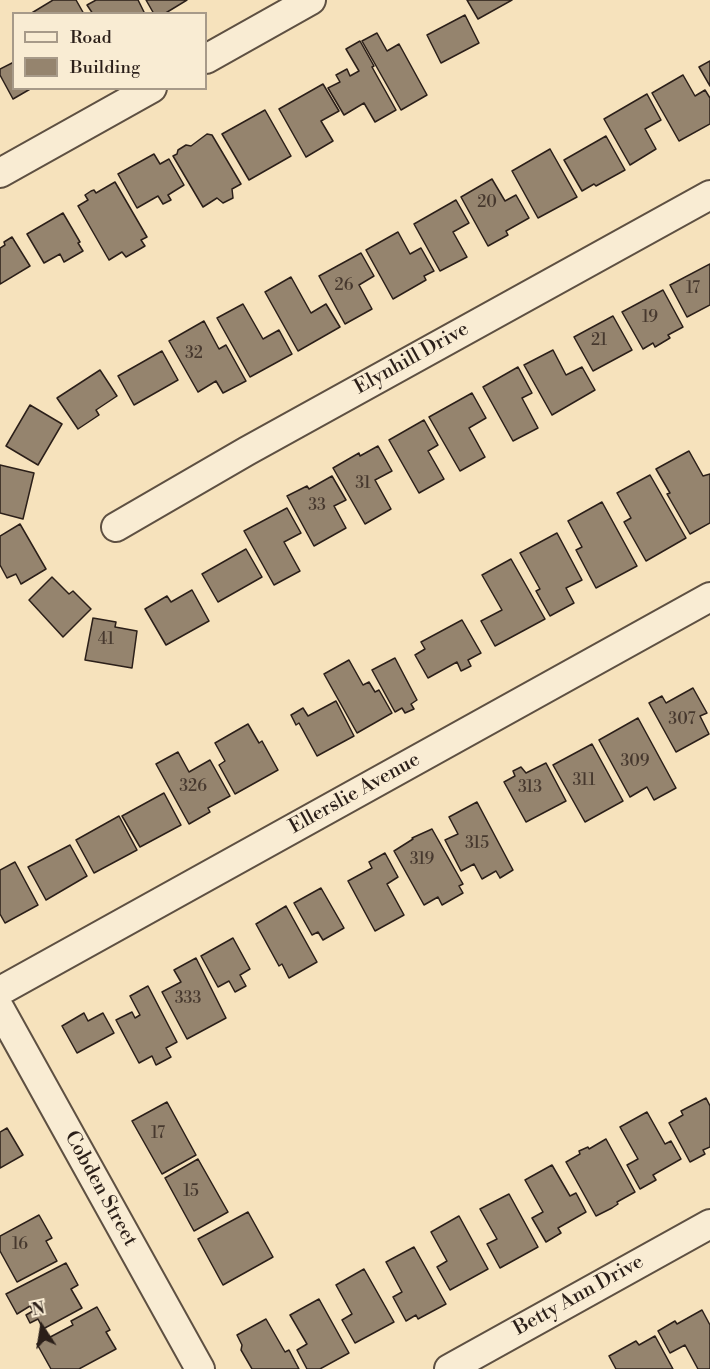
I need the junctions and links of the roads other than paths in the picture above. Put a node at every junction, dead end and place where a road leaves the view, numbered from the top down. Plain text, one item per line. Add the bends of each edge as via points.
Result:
1 (311, 0) edge
2 (207, 57) edge
3 (148, 90) edge
4 (0, 173) edge
5 (710, 195) edge
6 (116, 527) dead end
7 (710, 597) edge
8 (0, 991) edge
9 (0, 1008) edge
10 (710, 1224) edge
11 (200, 1369) edge
12 (449, 1369) edge

1 - 2 street
3 - 4 street
5 - 6 street, Elynhill Drive
7 - 8 street, Ellerslie Avenue
9 - 11 street, Cobden Street
10 - 12 street, Betty Ann Drive

